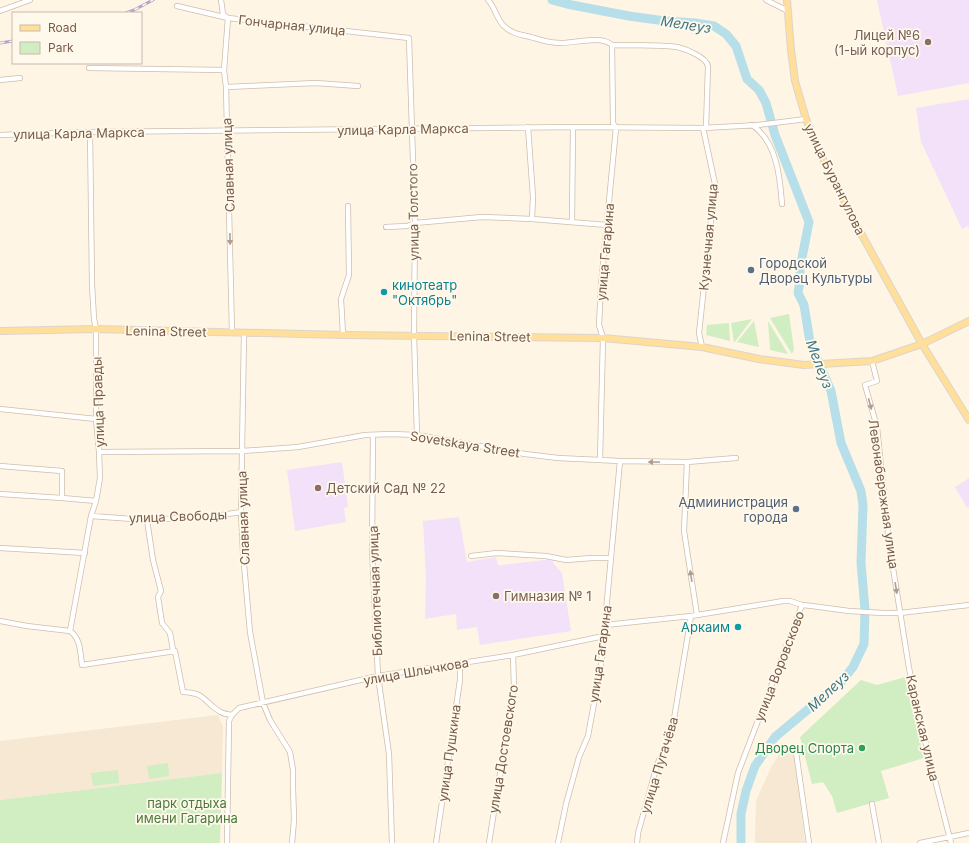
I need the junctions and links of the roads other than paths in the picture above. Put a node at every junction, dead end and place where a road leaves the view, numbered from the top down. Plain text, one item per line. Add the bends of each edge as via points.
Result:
1 (30, 0) edge
2 (221, 0) edge
3 (488, 0) edge
4 (766, 0) edge
5 (787, 0) edge
6 (177, 6) dead end
7 (0, 11) edge
8 (788, 11) junction
9 (228, 18) junction
10 (409, 38) joint
11 (612, 45) junction
12 (89, 68) dead end
13 (224, 70) junction
14 (20, 78) dead end
15 (0, 80) edge
16 (358, 86) dead end
17 (226, 87) junction
18 (806, 119) junction
19 (752, 125) junction
20 (573, 127) junction
21 (528, 128) junction
22 (616, 128) junction
23 (704, 128) junction
24 (411, 129) junction
25 (226, 130) junction
26 (90, 132) junction
27 (0, 135) edge
28 (782, 204) dead end
29 (348, 206) dead end
30 (532, 219) junction
31 (572, 222) junction
32 (415, 223) junction
33 (607, 225) junction
34 (386, 227) dead end
35 (969, 321) edge
36 (96, 329) junction
37 (0, 331) edge
38 (232, 332) junction
39 (244, 333) junction
40 (343, 334) junction
41 (414, 335) junction
42 (602, 338) junction
43 (922, 344) junction
44 (702, 347) junction
45 (872, 361) junction
46 (0, 409) edge
47 (96, 419) junction
48 (969, 420) edge
49 (418, 434) junction
50 (373, 435) junction
51 (242, 451) junction
52 (99, 452) junction
53 (736, 458) dead end
54 (600, 460) junction
55 (620, 461) junction
56 (687, 462) junction
57 (0, 466) edge
58 (0, 494) edge
59 (62, 498) junction
60 (96, 501) junction
61 (241, 512) junction
62 (91, 516) junction
63 (147, 520) junction
64 (0, 548) edge
65 (85, 553) junction
66 (471, 556) dead end
67 (611, 558) junction
68 (802, 605) junction
69 (969, 605) edge
70 (900, 613) junction
71 (697, 615) junction
72 (691, 616) junction
73 (0, 621) edge
74 (605, 625) junction
75 (70, 631) junction
76 (604, 636) junction
77 (173, 650) junction
78 (512, 655) junction
79 (460, 663) junction
80 (378, 676) junction
81 (264, 703) junction
82 (232, 715) junction
83 (796, 752) dead end
84 (872, 804) dead end
85 (969, 833) edge
86 (950, 837) junction
87 (226, 843) edge
88 (292, 843) edge
89 (392, 843) edge
90 (436, 843) edge
91 (488, 843) edge
92 (558, 843) edge
93 (637, 843) edge
94 (723, 843) edge
95 (809, 843) edge
96 (879, 843) edge
97 (920, 843) edge
98 (951, 843) edge

1 - 7 street
2 - 9 street, Славная улица via 223,14
3 - 11 street via 503,25 518,35 545,42 594,40 609,42
4 - 8 street
5 - 8 main road, улица Бурангулова
6 - 9 street, Гончарная улица
8 - 18 main road, улица Бурангулова via 795,81
9 - 10 street, Гончарная улица
9 - 13 street, Славная улица
10 - 24 street, улица Толстого
11 - 22 street, улица Гагарина via 613,123
11 - 23 street, Кузнечная улица via 679,47 702,58 708,66
12 - 13 street
13 - 17 street, Славная улица
14 - 15 street
16 - 17 street via 316,83
17 - 25 street, Славная улица
18 - 19 street, улица Карла Маркса
18 - 43 main road, улица Бурангулова via 817,147 853,218
19 - 23 street, улица Карла Маркса
19 - 28 street via 762,134 774,155
20 - 21 street, улица Карла Маркса
20 - 22 street, улица Карла Маркса
20 - 31 street
21 - 24 street, улица Карла Маркса
21 - 30 street via 533,196
22 - 23 street, улица Карла Маркса
22 - 33 street, улица Гагарина
23 - 44 street, Кузнечная улица via 715,184 699,333
24 - 25 street, улица Карла Маркса
24 - 32 street, улица Толстого
25 - 26 street, улица Карла Маркса
25 -> 38 street, Славная улица
26 - 27 street, улица Карла Маркса
26 - 36 street, улица Правды via 92,284
29 - 40 street via 349,275 342,299
30 - 31 street
30 - 32 street via 482,217
31 - 33 street
32 - 34 street
32 - 41 street, улица Толстого
33 - 42 street, улица Гагарина via 599,325
35 - 43 main road, Lenina Street
36 - 37 main road, Lenina Street
36 - 38 main road, Lenina Street
36 - 47 street, улица Правды
38 - 39 main road, Lenina Street
39 - 40 main road, Lenina Street
39 - 51 street, Славная улица
40 - 41 main road, Lenina Street
41 - 42 main road, Lenina Street
41 - 49 street, улица Толстого
42 - 44 main road, Lenina Street
42 - 54 street, улица Гагарина
43 - 45 main road, Lenina Street
43 - 48 main road, улица Бурангулова
44 - 45 main road, Lenina Street via 804,365
45 -> 70 street, Левонабережная улица via 877,381 865,385 877,427
46 - 47 street
47 - 52 street, улица Правды
49 - 50 street, Sovetskaya Street
49 - 54 street, Sovetskaya Street via 525,454
50 - 51 street, Sovetskaya Street via 298,447
50 - 80 street, Библиотечная улица via 372,548
51 - 52 street, Sovetskaya Street
51 - 61 street, Славная улица
52 - 60 street, улица Правды via 100,478
53 - 56 street, Sovetskaya Street
54 - 55 street, Sovetskaya Street
56 -> 55 street, Sovetskaya Street
55 - 67 street, улица Гагарина
71 -> 56 street via 684,531
57 - 59 street via 62,471
58 - 59 street
59 - 60 street
60 - 62 street, улица Правды
61 - 63 street, улица Свободы
61 - 81 street, Славная улица via 250,632
62 - 63 street, улица Свободы
62 - 65 street, улица Правды
63 - 77 street via 149,542 161,591 158,597 162,623 168,628
64 - 65 street
65 - 75 street, улица Правды
66 - 67 street via 497,553 566,560
67 - 74 street, улица Гагарина
68 - 70 street via 848,611
68 - 71 street via 783,601
68 - 94 street, улица Воровсково via 738,773
69 - 70 street
70 - 86 street, Каранская улица via 918,713
71 - 72 street
72 - 74 street
72 - 93 street, улица Пугачёва via 672,731 657,765
73 - 75 street
74 - 76 street, улица Гагарина
75 - 77 street via 79,641 82,664
76 - 78 street, улица Шлычкова
76 - 92 street, улица Гагарина via 588,736 579,757
77 - 82 street via 177,653 183,692 199,695 218,711
78 - 79 street, улица Шлычкова
78 - 91 street, улица Достоевского via 514,686
79 - 80 street, улица Шлычкова
79 - 90 street, улица Пушкина via 460,680
80 - 81 street, улица Шлычкова
80 - 89 street, Библиотечная улица via 389,754
81 - 82 street, улица Шлычкова via 239,708
81 - 88 street, Славная улица via 270,720 290,752 294,788
82 - 87 street
83 - 95 street
84 - 96 street
85 - 86 street
86 - 97 street
86 - 98 street, Каранская улица

